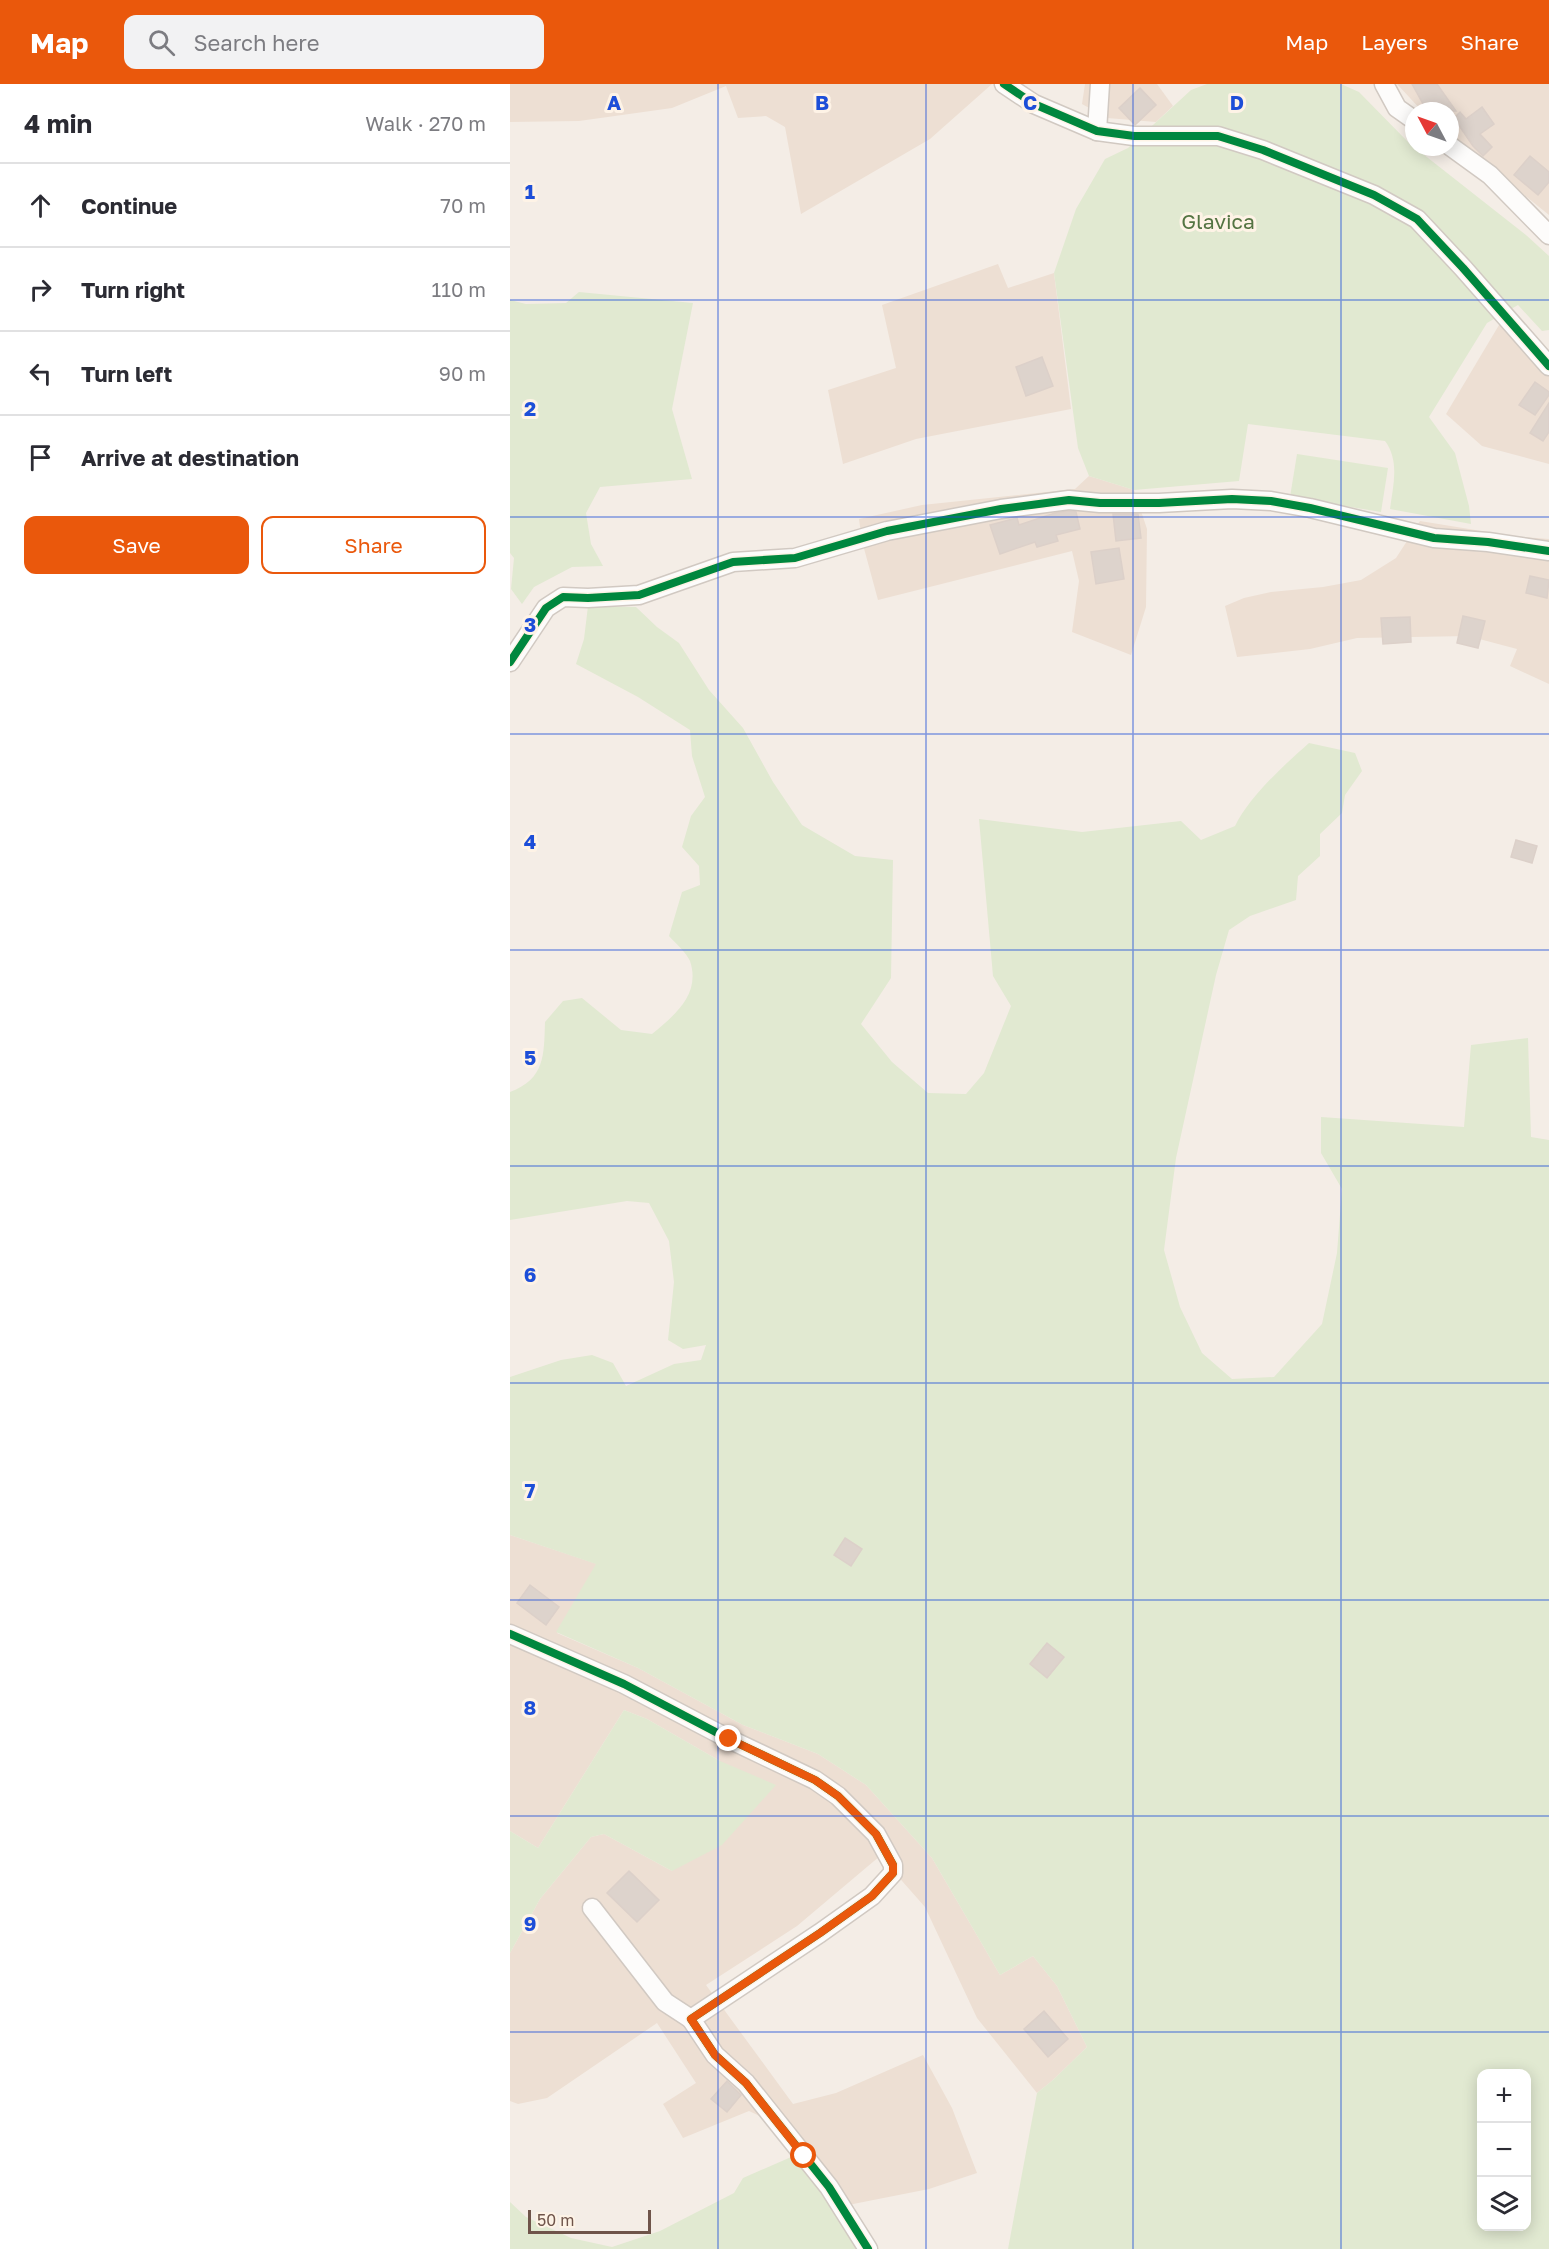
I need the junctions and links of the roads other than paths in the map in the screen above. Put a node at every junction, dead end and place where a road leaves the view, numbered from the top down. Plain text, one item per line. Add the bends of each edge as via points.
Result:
1 (1004, 84) edge
2 (1100, 84) edge
3 (1384, 84) edge
4 (1405, 113) edge
5 (1097, 131) junction
6 (1459, 153) edge
7 (1549, 235) edge
8 (1549, 366) edge
9 (1549, 551) edge
10 (510, 662) edge
11 (510, 1634) edge
12 (592, 1908) dead end
13 (691, 2019) junction
14 (868, 2249) edge

1 - 5 street via 1034,104
2 - 5 street
3 - 4 street
5 - 8 street via 1134,136 1218,136 1374,195 1417,219
6 - 7 street via 1490,175
9 - 10 street via 1434,538 1271,501 1069,500 887,531 795,558 733,562 639,595 563,597 546,608
11 - 13 street via 624,1684 815,1780 838,1796 876,1834 893,1865 893,1873 872,1896
12 - 13 street via 665,2002
13 - 14 street via 715,2055 746,2083 829,2187

